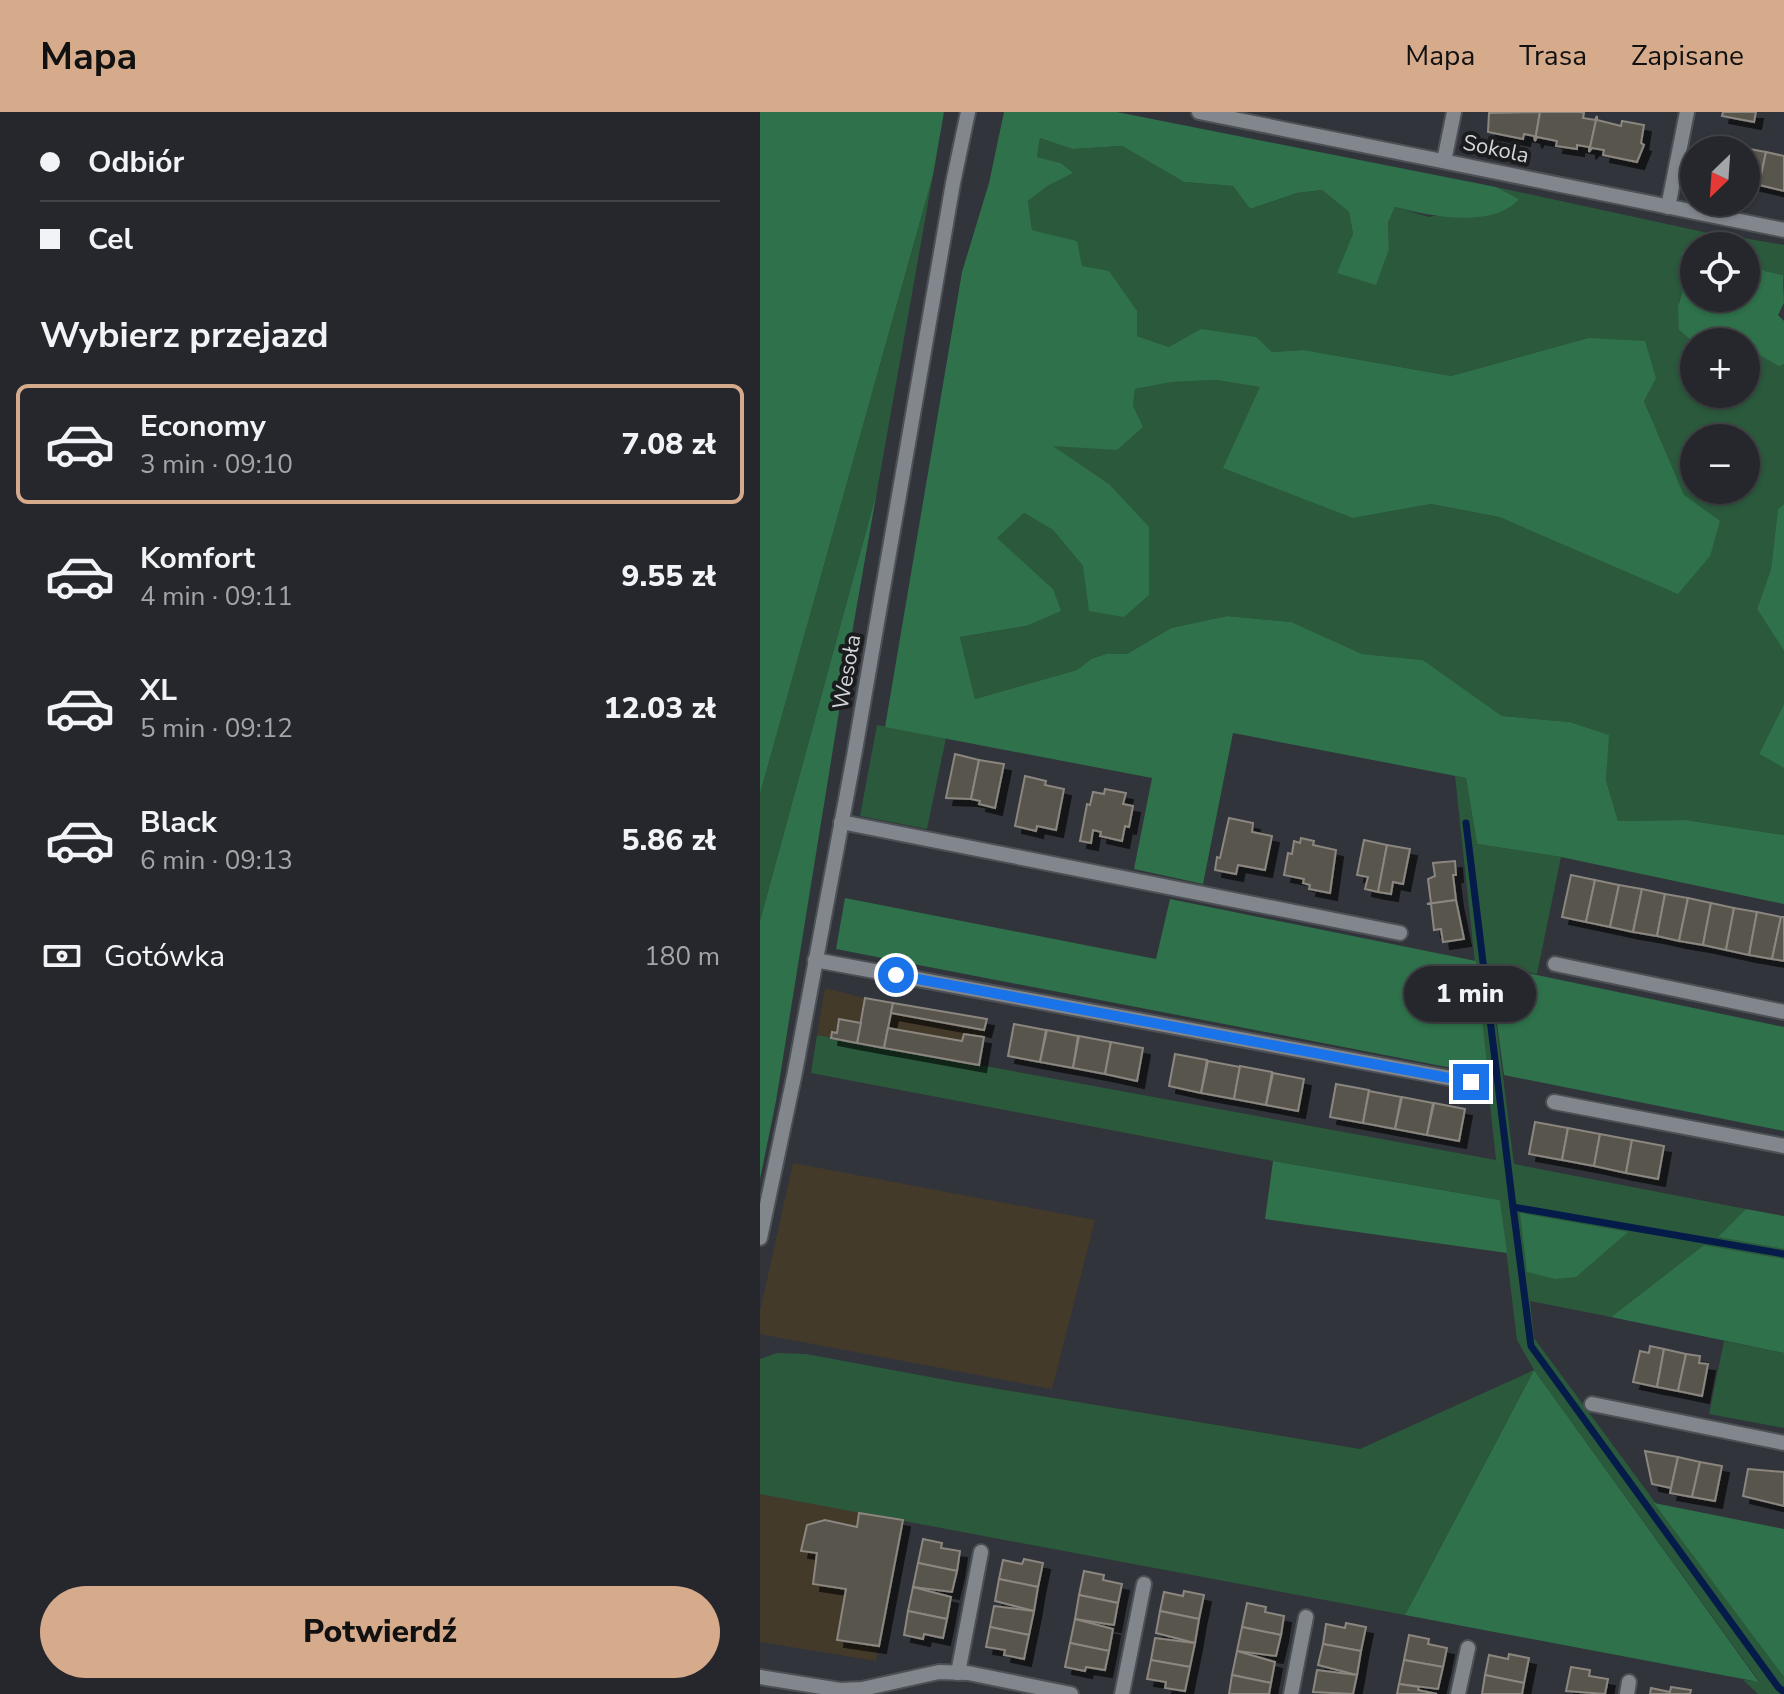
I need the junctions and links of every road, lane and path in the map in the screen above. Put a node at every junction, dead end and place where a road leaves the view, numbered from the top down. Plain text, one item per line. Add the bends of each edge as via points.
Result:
1 (968, 112) edge
2 (1199, 112) edge
3 (1454, 112) edge
4 (1687, 112) edge
5 (1216, 114) edge
6 (1444, 161) junction
7 (1668, 207) junction
8 (1784, 230) edge
9 (841, 822) junction
10 (1400, 933) dead end
11 (815, 960) junction
12 (1555, 964) dead end
13 (1784, 1012) edge
14 (1471, 1082) dead end
15 (1554, 1102) dead end
16 (1784, 1146) edge
17 (760, 1238) edge
18 (1592, 1404) dead end
19 (1784, 1443) edge
20 (981, 1552) dead end
21 (1144, 1584) dead end
22 (1306, 1617) dead end
23 (1468, 1648) dead end
24 (958, 1673) junction
25 (760, 1677) edge
26 (1041, 1691) edge
27 (1071, 1694) edge
28 (1122, 1694) edge
29 (1291, 1694) edge
30 (1458, 1694) edge

1 - 9 street, Wesoła
2 - 5 street, Sokola
3 - 6 street
4 - 7 street
5 - 6 street, Sokola
6 - 7 street, Sokola
7 - 8 street, Sokola
9 - 10 street
9 - 11 street, Wesoła
11 - 14 street
11 - 17 street, Wesoła
12 - 13 street
15 - 16 street
18 - 19 street
20 - 24 street
21 - 28 street
22 - 29 street
23 - 30 street
24 - 25 street via 840,1690
24 - 26 street
26 - 27 street

